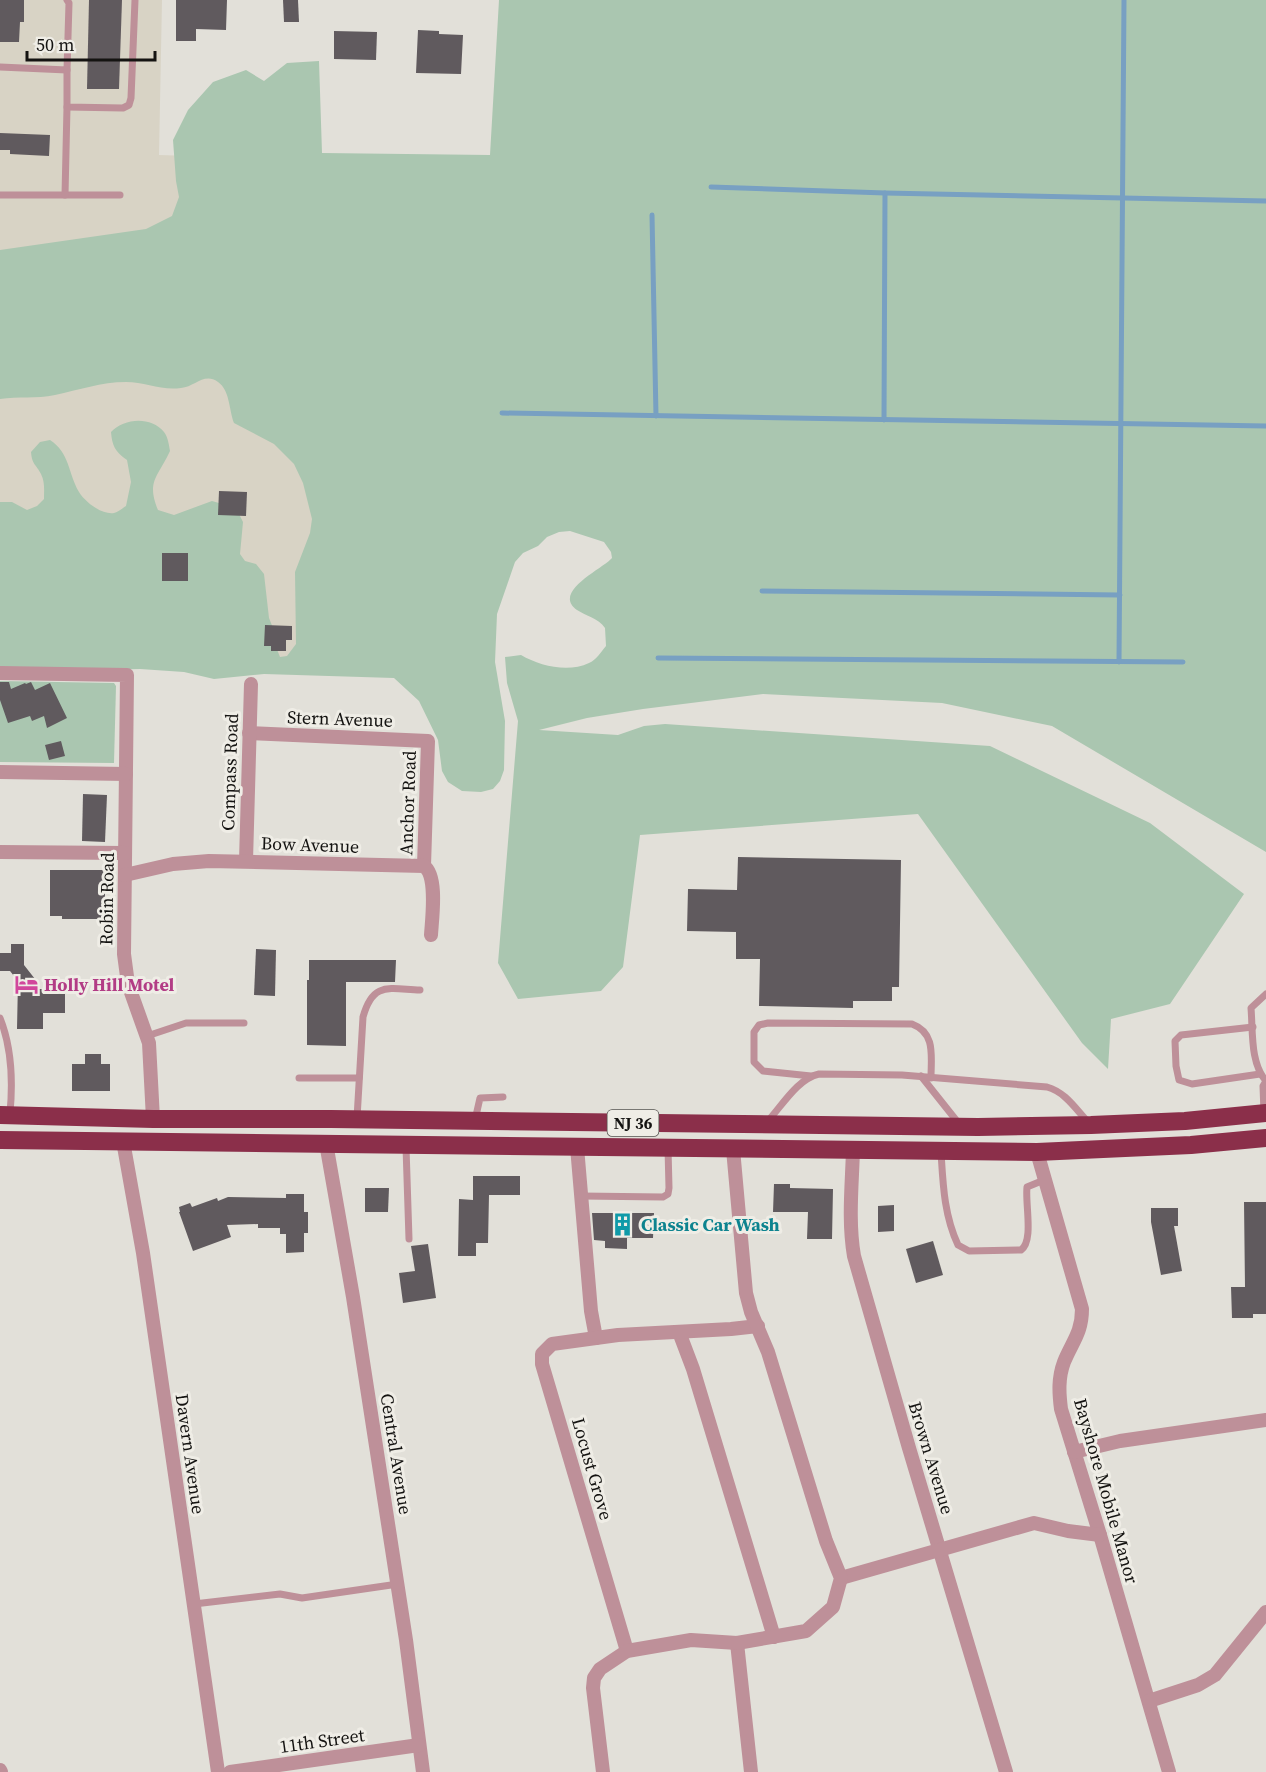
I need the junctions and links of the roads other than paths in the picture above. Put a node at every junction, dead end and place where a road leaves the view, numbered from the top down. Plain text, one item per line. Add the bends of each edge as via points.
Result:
1 (67, 0) edge
2 (135, 0) edge
3 (0, 67) edge
4 (67, 70) junction
5 (67, 107) junction
6 (0, 195) edge
7 (65, 195) junction
8 (120, 195) dead end
9 (0, 673) edge
10 (251, 684) dead end
11 (249, 733) junction
12 (428, 741) joint
13 (0, 772) edge
14 (126, 774) junction
15 (0, 852) edge
16 (125, 853) junction
17 (246, 861) junction
18 (424, 866) junction
19 (125, 875) junction
20 (431, 935) dead end
21 (420, 990) dead end
22 (1266, 994) edge
23 (0, 1018) edge
24 (244, 1023) dead end
25 (1253, 1027) junction
26 (147, 1036) junction
27 (1260, 1074) junction
28 (811, 1076) junction
29 (921, 1077) junction
30 (932, 1077) junction
31 (299, 1078) dead end
32 (359, 1078) junction
33 (1266, 1081) edge
34 (503, 1097) dead end
35 (1265, 1113) edge
36 (5, 1115) edge
37 (153, 1119) junction
38 (357, 1119) junction
39 (475, 1120) junction
40 (765, 1124) junction
41 (1091, 1125) junction
42 (962, 1127) junction
43 (1266, 1138) edge
44 (0, 1140) edge
45 (123, 1141) junction
46 (326, 1143) junction
47 (406, 1144) junction
48 (577, 1147) junction
49 (668, 1148) junction
50 (733, 1149) junction
51 (853, 1150) junction
52 (941, 1151) junction
53 (1038, 1152) junction
54 (1044, 1180) junction
55 (581, 1196) junction
56 (409, 1239) dead end
57 (758, 1326) junction
58 (679, 1332) junction
59 (596, 1338) junction
60 (1266, 1420) edge
61 (1074, 1452) junction
62 (1100, 1535) junction
63 (940, 1549) junction
64 (841, 1578) junction
65 (398, 1584) junction
66 (194, 1604) junction
67 (1266, 1612) edge
68 (774, 1636) junction
69 (737, 1643) junction
70 (627, 1651) junction
71 (1149, 1701) junction
72 (418, 1745) junction
73 (218, 1772) edge
74 (230, 1772) edge
75 (423, 1772) edge
76 (603, 1772) edge
77 (751, 1772) edge
78 (1006, 1772) edge
79 (1169, 1772) edge

1 - 4 lane
2 - 5 lane via 129,105
3 - 4 lane
4 - 5 lane
5 - 7 lane
6 - 7 lane
7 - 8 lane
9 - 14 street, Robin Road via 127,675
10 - 11 street, Compass Road
11 - 12 street, Stern Avenue
11 - 17 street, Compass Road
12 - 18 street, Anchor Road
13 - 14 street
14 - 16 street, Robin Road
15 - 16 street
16 - 19 street, Robin Road
17 - 18 street, Bow Avenue
17 - 19 street, Bow Avenue via 188,862
18 - 20 street via 431,872
19 - 26 street, Robin Road via 125,969
21 - 32 lane via 388,989 375,992 368,1001 363,1017
22 - 25 lane via 1251,1008
23 - 36 lane via 7,1036 12,1088
24 - 26 lane via 186,1023
25 - 27 lane
25 - 27 lane via 1181,1035 1175,1041 1176,1066 1179,1080 1192,1084
26 - 37 street, Robin Road
27 - 33 lane
28 - 29 lane
28 - 30 lane via 758,1068 754,1062 754,1032 759,1025 912,1024 928,1033
28 - 40 lane
29 - 30 lane
29 - 42 lane
30 - 41 lane via 1056,1089
31 - 32 lane
32 - 38 lane
33 - 35 lane
34 - 39 lane via 480,1098
35 - 41 highway, NJ 36
36 - 37 highway, NJ 36
37 - 38 highway, NJ 36
38 - 39 highway, NJ 36
39 - 40 highway, NJ 36
40 - 42 highway, NJ 36
41 - 42 highway, NJ 36
43 - 53 highway, NJ 36
44 - 45 highway, NJ 36
45 - 46 highway, NJ 36
45 - 66 street, Davern Avenue
46 - 47 highway, NJ 36
46 - 65 street, Central Avenue
47 - 48 highway, NJ 36
47 - 56 lane
48 - 49 highway, NJ 36
48 - 55 street
49 - 50 highway, NJ 36
49 - 55 lane via 669,1188 663,1197
50 - 51 highway, NJ 36
50 - 57 street via 746,1293
51 - 52 highway, NJ 36
51 - 63 street, Brown Avenue via 854,1256
52 - 53 highway, NJ 36
52 - 54 lane via 948,1218 958,1245 969,1251 1026,1247 1027,1187
53 - 54 street, Bayshore Mobile Manor
54 - 61 street, Bayshore Mobile Manor via 1082,1309 1082,1323 1064,1364 1059,1393
55 - 59 street
57 - 58 street, Locust Grove
57 - 64 street
58 - 59 street, Locust Grove
58 - 68 street
59 - 70 street, Locust Grove via 552,1344 542,1354 542,1364
60 - 61 street via 1120,1441
61 - 62 street, Bayshore Mobile Manor
62 - 63 street via 1034,1523
62 - 71 street, Bayshore Mobile Manor
63 - 64 street
63 - 78 street, Brown Avenue
64 - 68 street via 834,1607 816,1623 806,1631
65 - 66 lane via 302,1598 280,1594
65 - 72 street, Central Avenue
66 - 73 street, Davern Avenue
67 - 71 street via 1207,1681
68 - 69 street
69 - 70 street via 691,1640
69 - 77 street
70 - 76 street via 600,1669 594,1678
71 - 79 street, Bayshore Mobile Manor
72 - 74 street, 11th Street
72 - 75 street, Central Avenue

